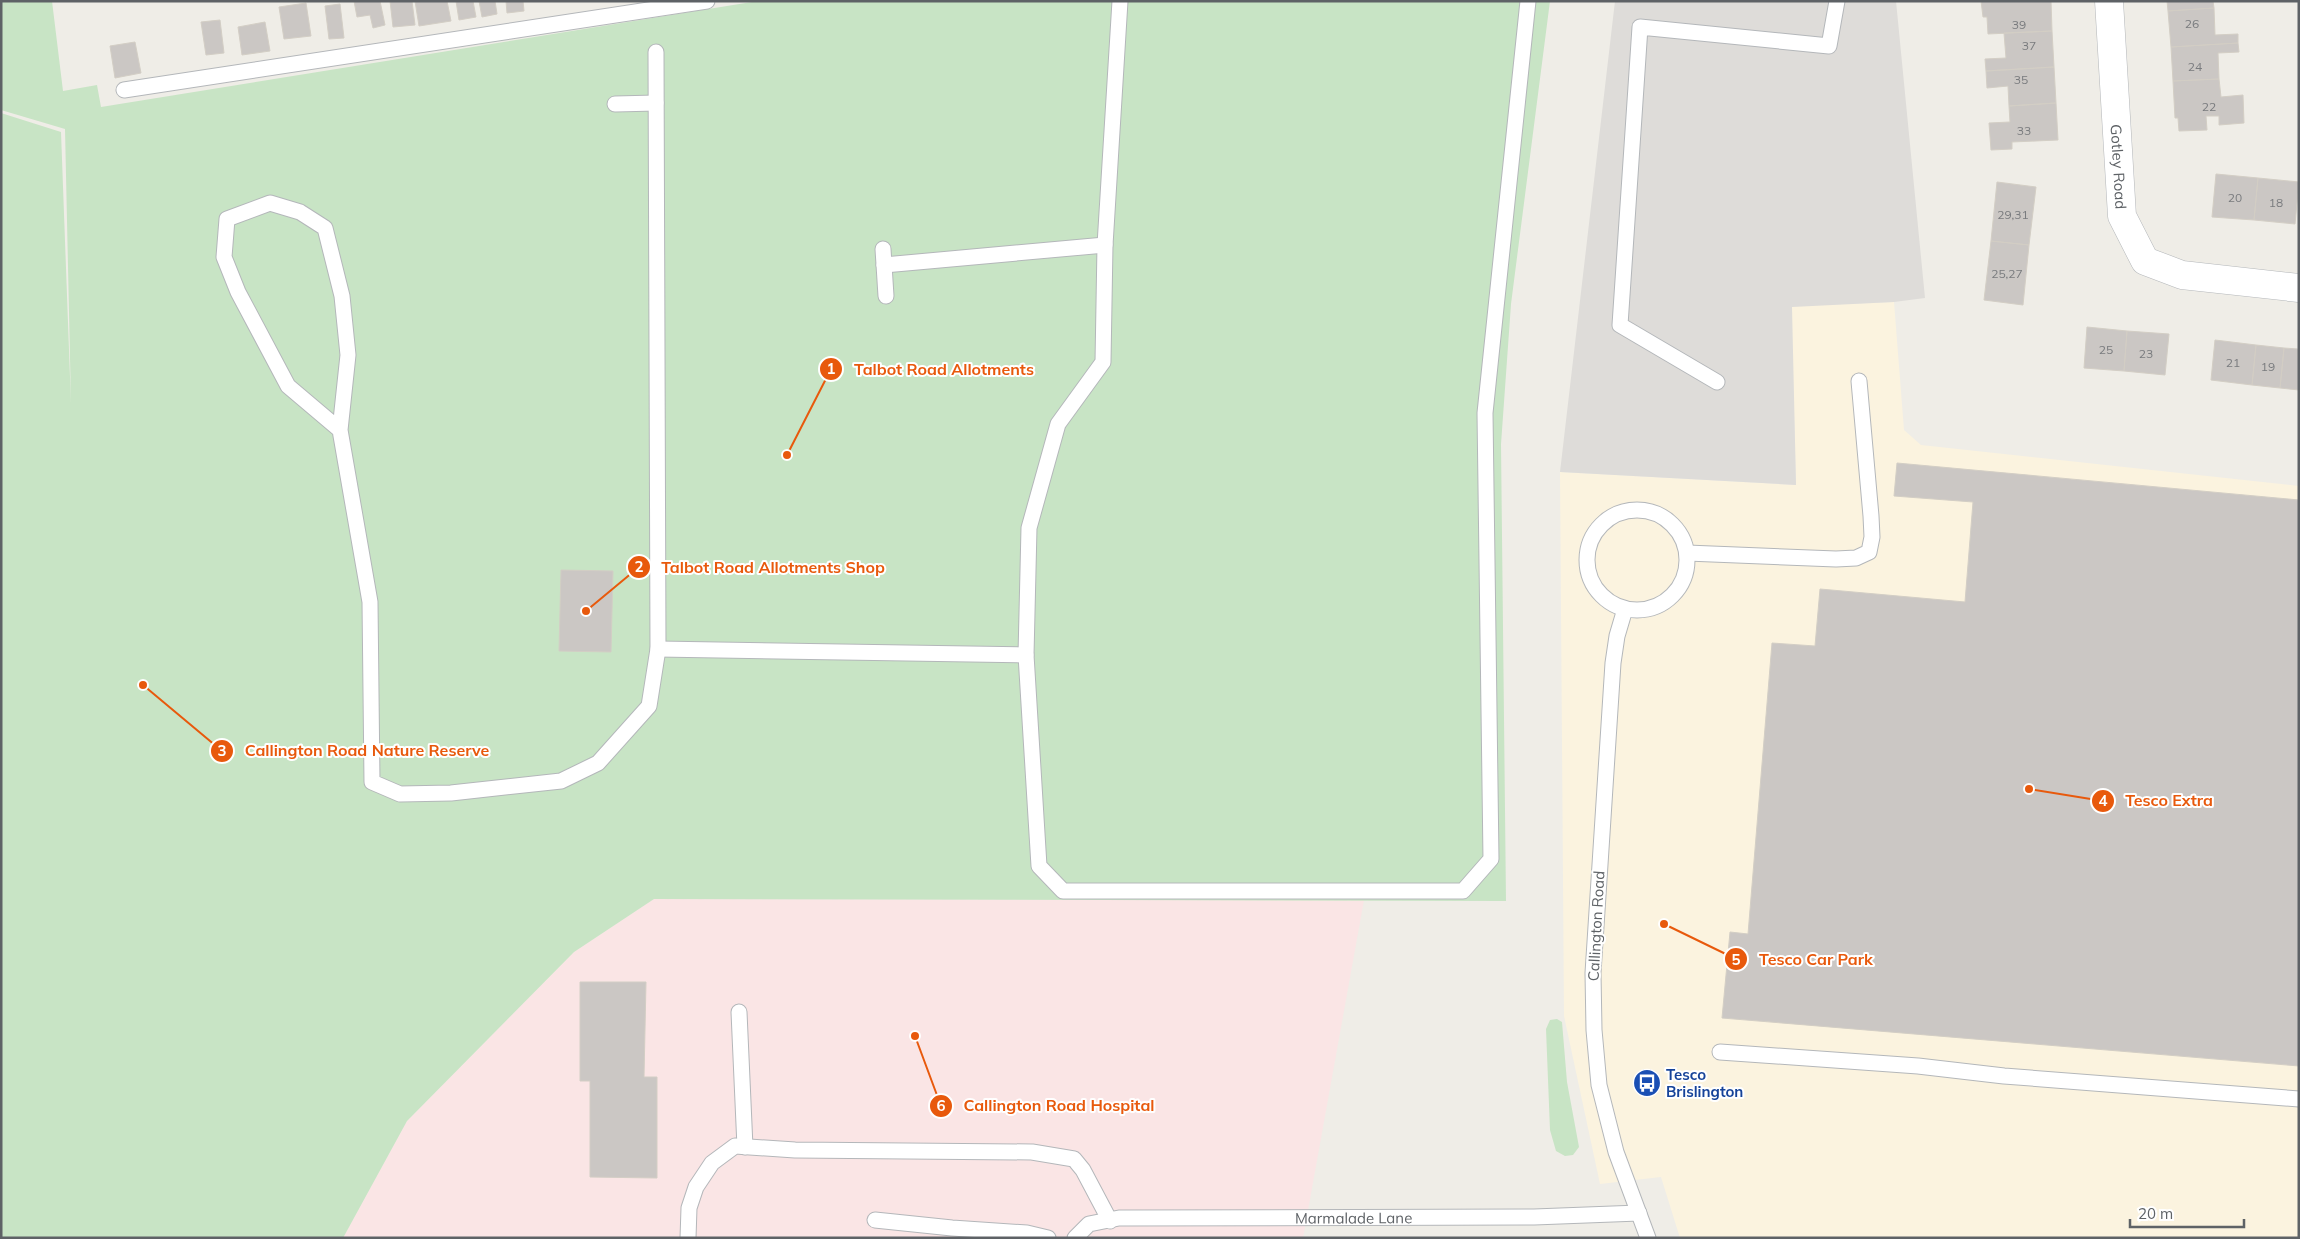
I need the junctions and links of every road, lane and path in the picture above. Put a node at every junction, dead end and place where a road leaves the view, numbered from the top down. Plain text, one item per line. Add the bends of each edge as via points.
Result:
1 (707, 1) edge
2 (1120, 1) edge
3 (1528, 1) edge
4 (1837, 1) edge
5 (2109, 1) edge
6 (656, 52) dead end
7 (124, 90) dead end
8 (656, 103) junction
9 (615, 104) dead end
10 (1105, 245) junction
11 (883, 249) dead end
12 (884, 265) junction
13 (2299, 288) edge
14 (886, 296) dead end
15 (1859, 381) dead end
16 (1717, 382) dead end
17 (340, 430) junction
18 (1687, 553) junction
19 (1625, 609) junction
20 (658, 649) junction
21 (1026, 655) junction
22 (739, 1012) dead end
23 (1720, 1052) dead end
24 (2299, 1099) edge
25 (744, 1147) junction
26 (1639, 1214) junction
27 (875, 1220) dead end
28 (1110, 1221) junction
29 (688, 1238) edge
30 (1048, 1238) edge
31 (1075, 1238) edge
32 (1648, 1238) edge

1 - 7 lane
2 - 10 lane
3 - 21 lane via 1485,413 1491,859 1463,891 1063,891 1039,866
4 - 16 lane via 1829,46 1640,27 1620,325
5 - 13 street, Gotley Road via 2122,216 2146,261 2182,275
6 - 8 lane
8 - 9 lane
8 - 20 lane
10 - 12 lane
10 - 21 lane via 1103,362 1058,424 1029,528
11 - 12 lane
12 - 14 lane
15 - 18 lane via 1871,516 1869,552 1856,558 1836,559
17 - 17 lane via 348,355 342,296 325,228 300,212 270,203 227,219 224,257 238,292 288,386
17 - 20 lane via 370,602 372,782 400,794 451,793 561,781 598,763 649,706
18 - 19 lane via 1684,579 1674,594 1658,606 1644,610
18 - 19 lane via 1683,537 1670,521 1656,513 1629,509 1605,520 1588,545 1586,563 1590,581 1612,604
19 - 26 lane, Callington Road via 1613,663 1593,973 1594,1030 1599,1085 1616,1152
20 - 21 lane
22 - 25 lane
23 - 24 lane
25 - 28 lane via 1032,1152 1074,1159 1084,1170
25 - 29 lane via 735,1146 712,1163 696,1187 688,1208
26 - 28 lane, Marmalade Lane via 1119,1218
26 - 32 lane, Callington Road
27 - 30 lane via 1027,1232
28 - 31 lane, Marmalade Lane via 1089,1224

